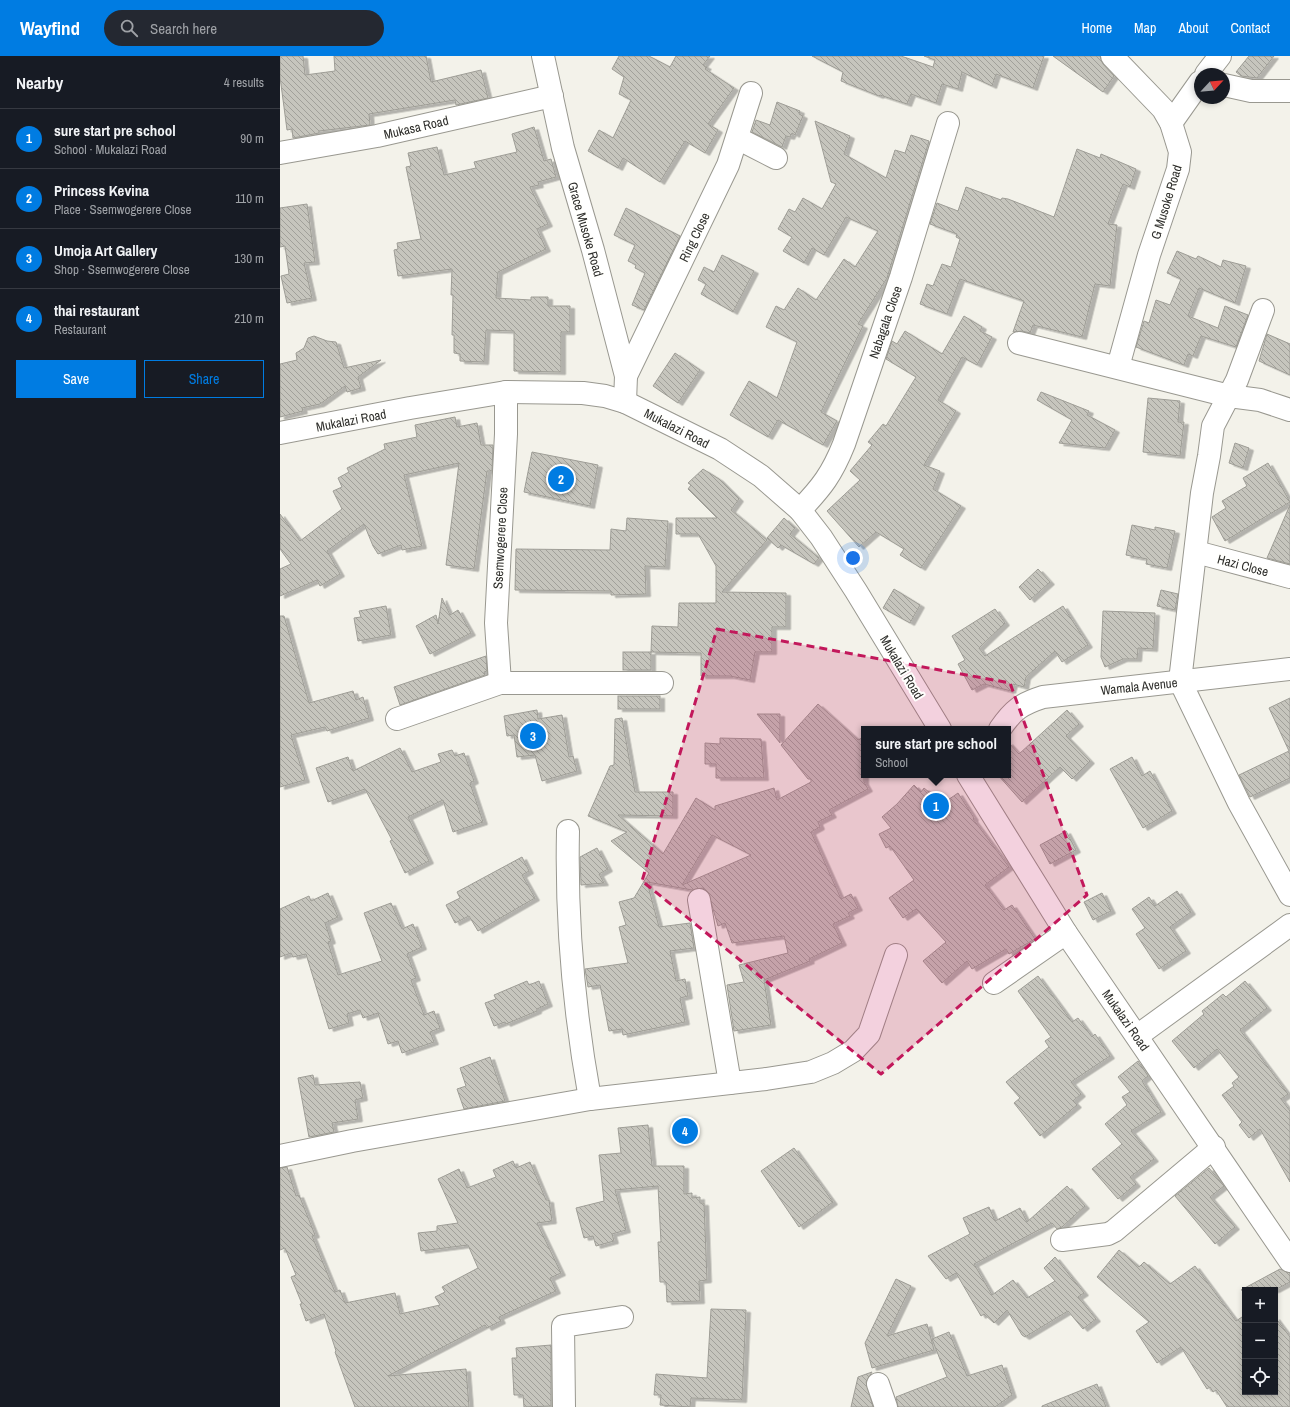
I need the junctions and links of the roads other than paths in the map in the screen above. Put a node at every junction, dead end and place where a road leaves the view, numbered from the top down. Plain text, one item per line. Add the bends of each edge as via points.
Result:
1 (1112, 56) edge
2 (1220, 56) edge
3 (546, 58) edge
4 (1211, 68) edge
5 (1230, 86) edge
6 (1194, 90) edge
7 (1290, 91) edge
8 (751, 93) dead end
9 (552, 96) junction
10 (948, 123) dead end
11 (1171, 123) junction
12 (738, 138) junction
13 (280, 153) edge
14 (776, 158) dead end
15 (1263, 310) dead end
16 (1019, 343) dead end
17 (1118, 367) junction
18 (626, 376) junction
19 (506, 392) junction
20 (1229, 396) junction
21 (625, 402) junction
22 (1290, 410) edge
23 (280, 433) edge
24 (800, 510) junction
25 (1196, 552) junction
26 (1290, 577) edge
27 (1290, 669) edge
28 (1180, 681) junction
29 (500, 683) junction
30 (662, 683) dead end
31 (396, 719) dead end
32 (938, 726) edge
33 (1002, 726) edge
34 (970, 778) edge
35 (568, 831) dead end
36 (1290, 895) edge
37 (698, 900) dead end
38 (1290, 925) edge
39 (1066, 933) junction
40 (896, 955) dead end
41 (994, 983) dead end
42 (1137, 1036) junction
43 (730, 1083) junction
44 (590, 1099) junction
45 (1214, 1147) junction
46 (280, 1156) edge
47 (1062, 1240) dead end
48 (1290, 1261) edge
49 (622, 1317) dead end
50 (878, 1384) dead end
51 (564, 1407) edge
52 (886, 1407) edge

1 - 11 street, G Musoke Road via 1153,97
2 - 4 street
3 - 9 street, Grace Musoke Road
5 - 7 street via 1251,91
6 - 11 street
8 - 12 street, Ring Close
9 - 13 street, Mukasa Road via 377,136
9 - 18 street, Grace Musoke Road via 563,148
10 - 24 street, Nabagala Close via 901,277 844,444 822,487
11 - 17 street, G Musoke Road via 1180,152 1178,169 1149,255
12 - 14 street
12 - 18 street, Ring Close via 725,172
15 - 20 street
16 - 17 street
17 - 20 street
18 - 21 street, Grace Musoke Road
19 - 21 street, Mukalazi Road via 583,393
19 - 23 street, Mukalazi Road
19 - 29 street, Ssemwogerere Close via 496,622
20 - 22 street via 1260,400
20 - 25 street via 1213,426
21 - 24 street, Mukalazi Road via 720,449 761,476
24 - 32 street, Mukalazi Road via 856,591
25 - 26 street, Hazi Close
25 - 28 street
27 - 28 street, Wamala Avenue
28 - 33 street, Wamala Avenue via 1043,697 1016,708
28 - 36 street via 1229,784
29 - 30 street
29 - 31 street
34 - 39 street, Mukalazi Road
35 - 44 street via 571,958
37 - 43 street
38 - 42 street
39 - 41 street
39 - 42 street, Mukalazi Road
40 - 43 street via 869,1034 853,1051 812,1072
42 - 45 street, Mukalazi Road
43 - 44 street
44 - 46 street
45 - 47 street via 1114,1231
45 - 48 street, Mukalazi Road
49 - 51 street via 563,1326
50 - 52 street

